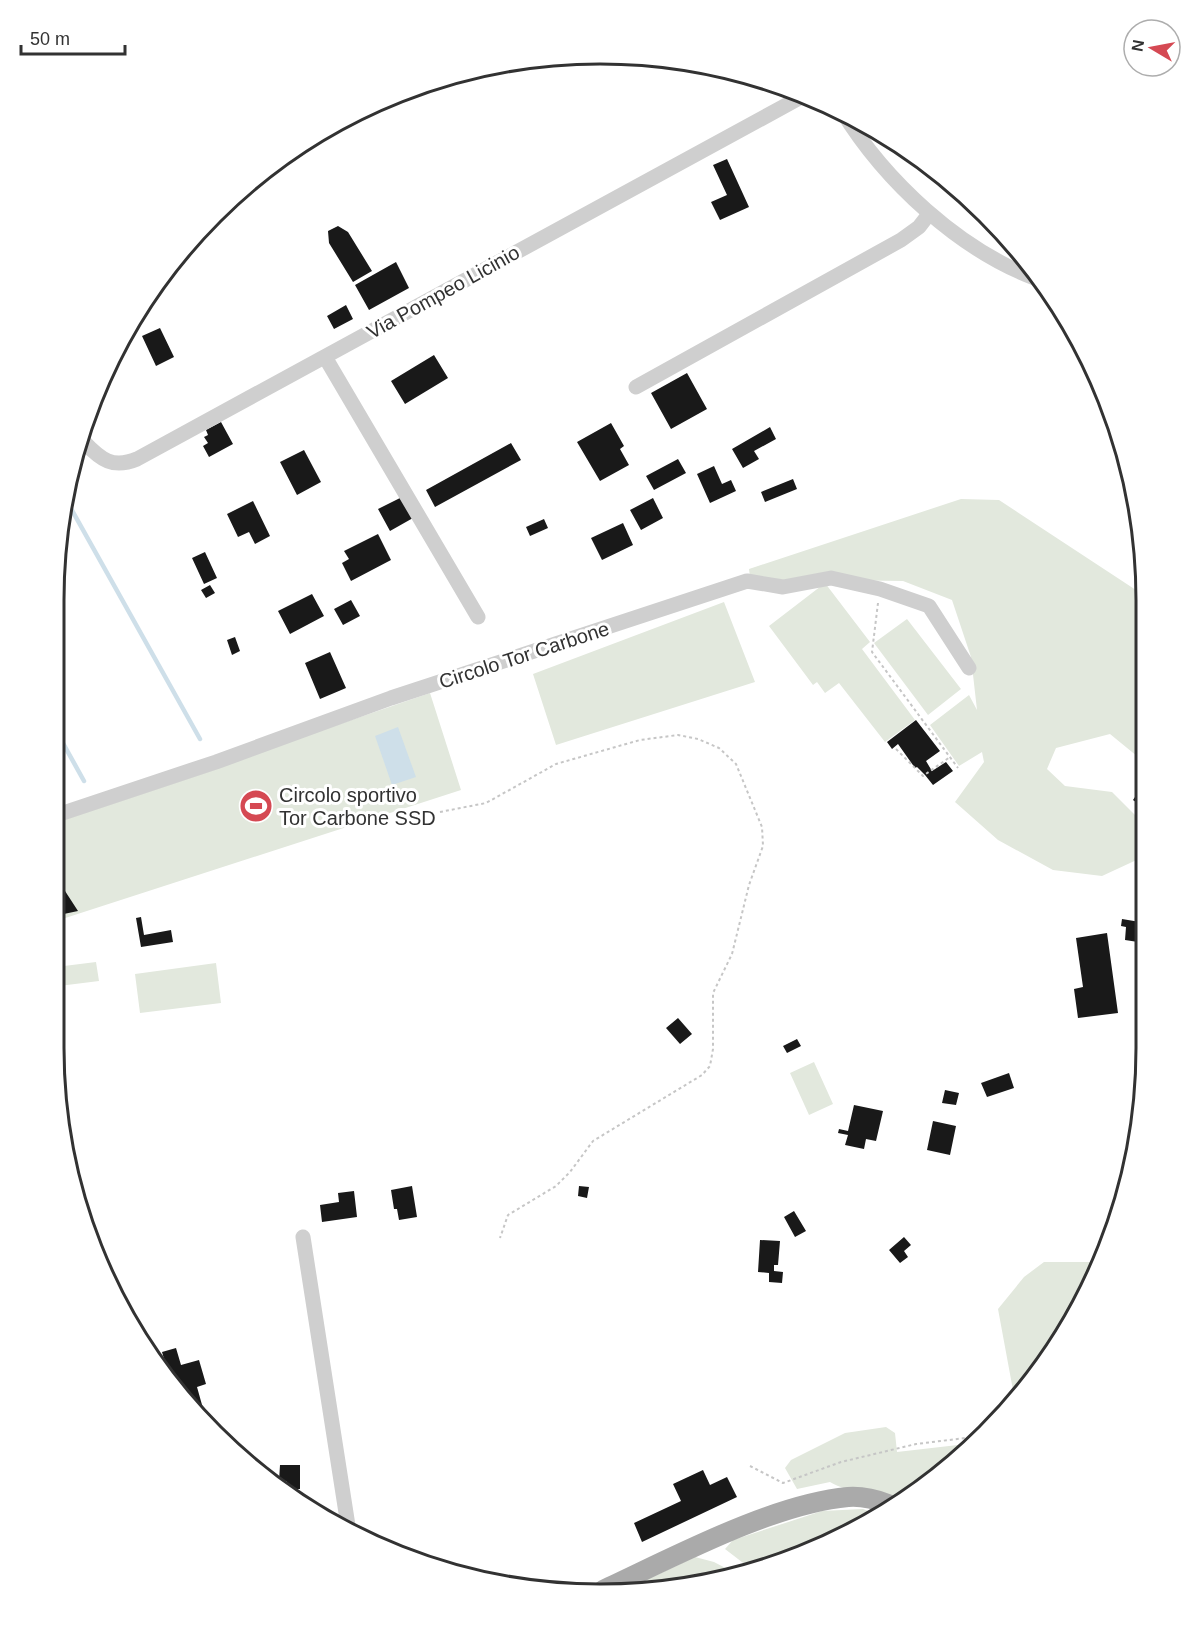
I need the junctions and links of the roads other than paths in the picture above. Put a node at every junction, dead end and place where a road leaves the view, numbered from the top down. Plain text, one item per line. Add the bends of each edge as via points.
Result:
1 (794, 101) edge
2 (853, 128) edge
3 (929, 214) junction
4 (1025, 274) edge
5 (325, 357) junction
6 (636, 387) dead end
7 (88, 445) edge
8 (478, 617) dead end
9 (969, 669) dead end
10 (64, 813) edge
11 (303, 1237) dead end
12 (884, 1503) edge
13 (347, 1521) edge
14 (617, 1584) edge

1 - 5 street, Via Pompeo Licinio
2 - 3 street via 891,176
3 - 4 street via 996,261
3 - 6 street via 901,240
5 - 7 street, Via Pompeo Licinio via 124,464 105,461
5 - 8 street
9 - 10 street, Circolo Tor Carbone via 929,606 831,578 783,587 747,581 391,698
11 - 13 street
12 - 14 main road via 846,1497 777,1515

